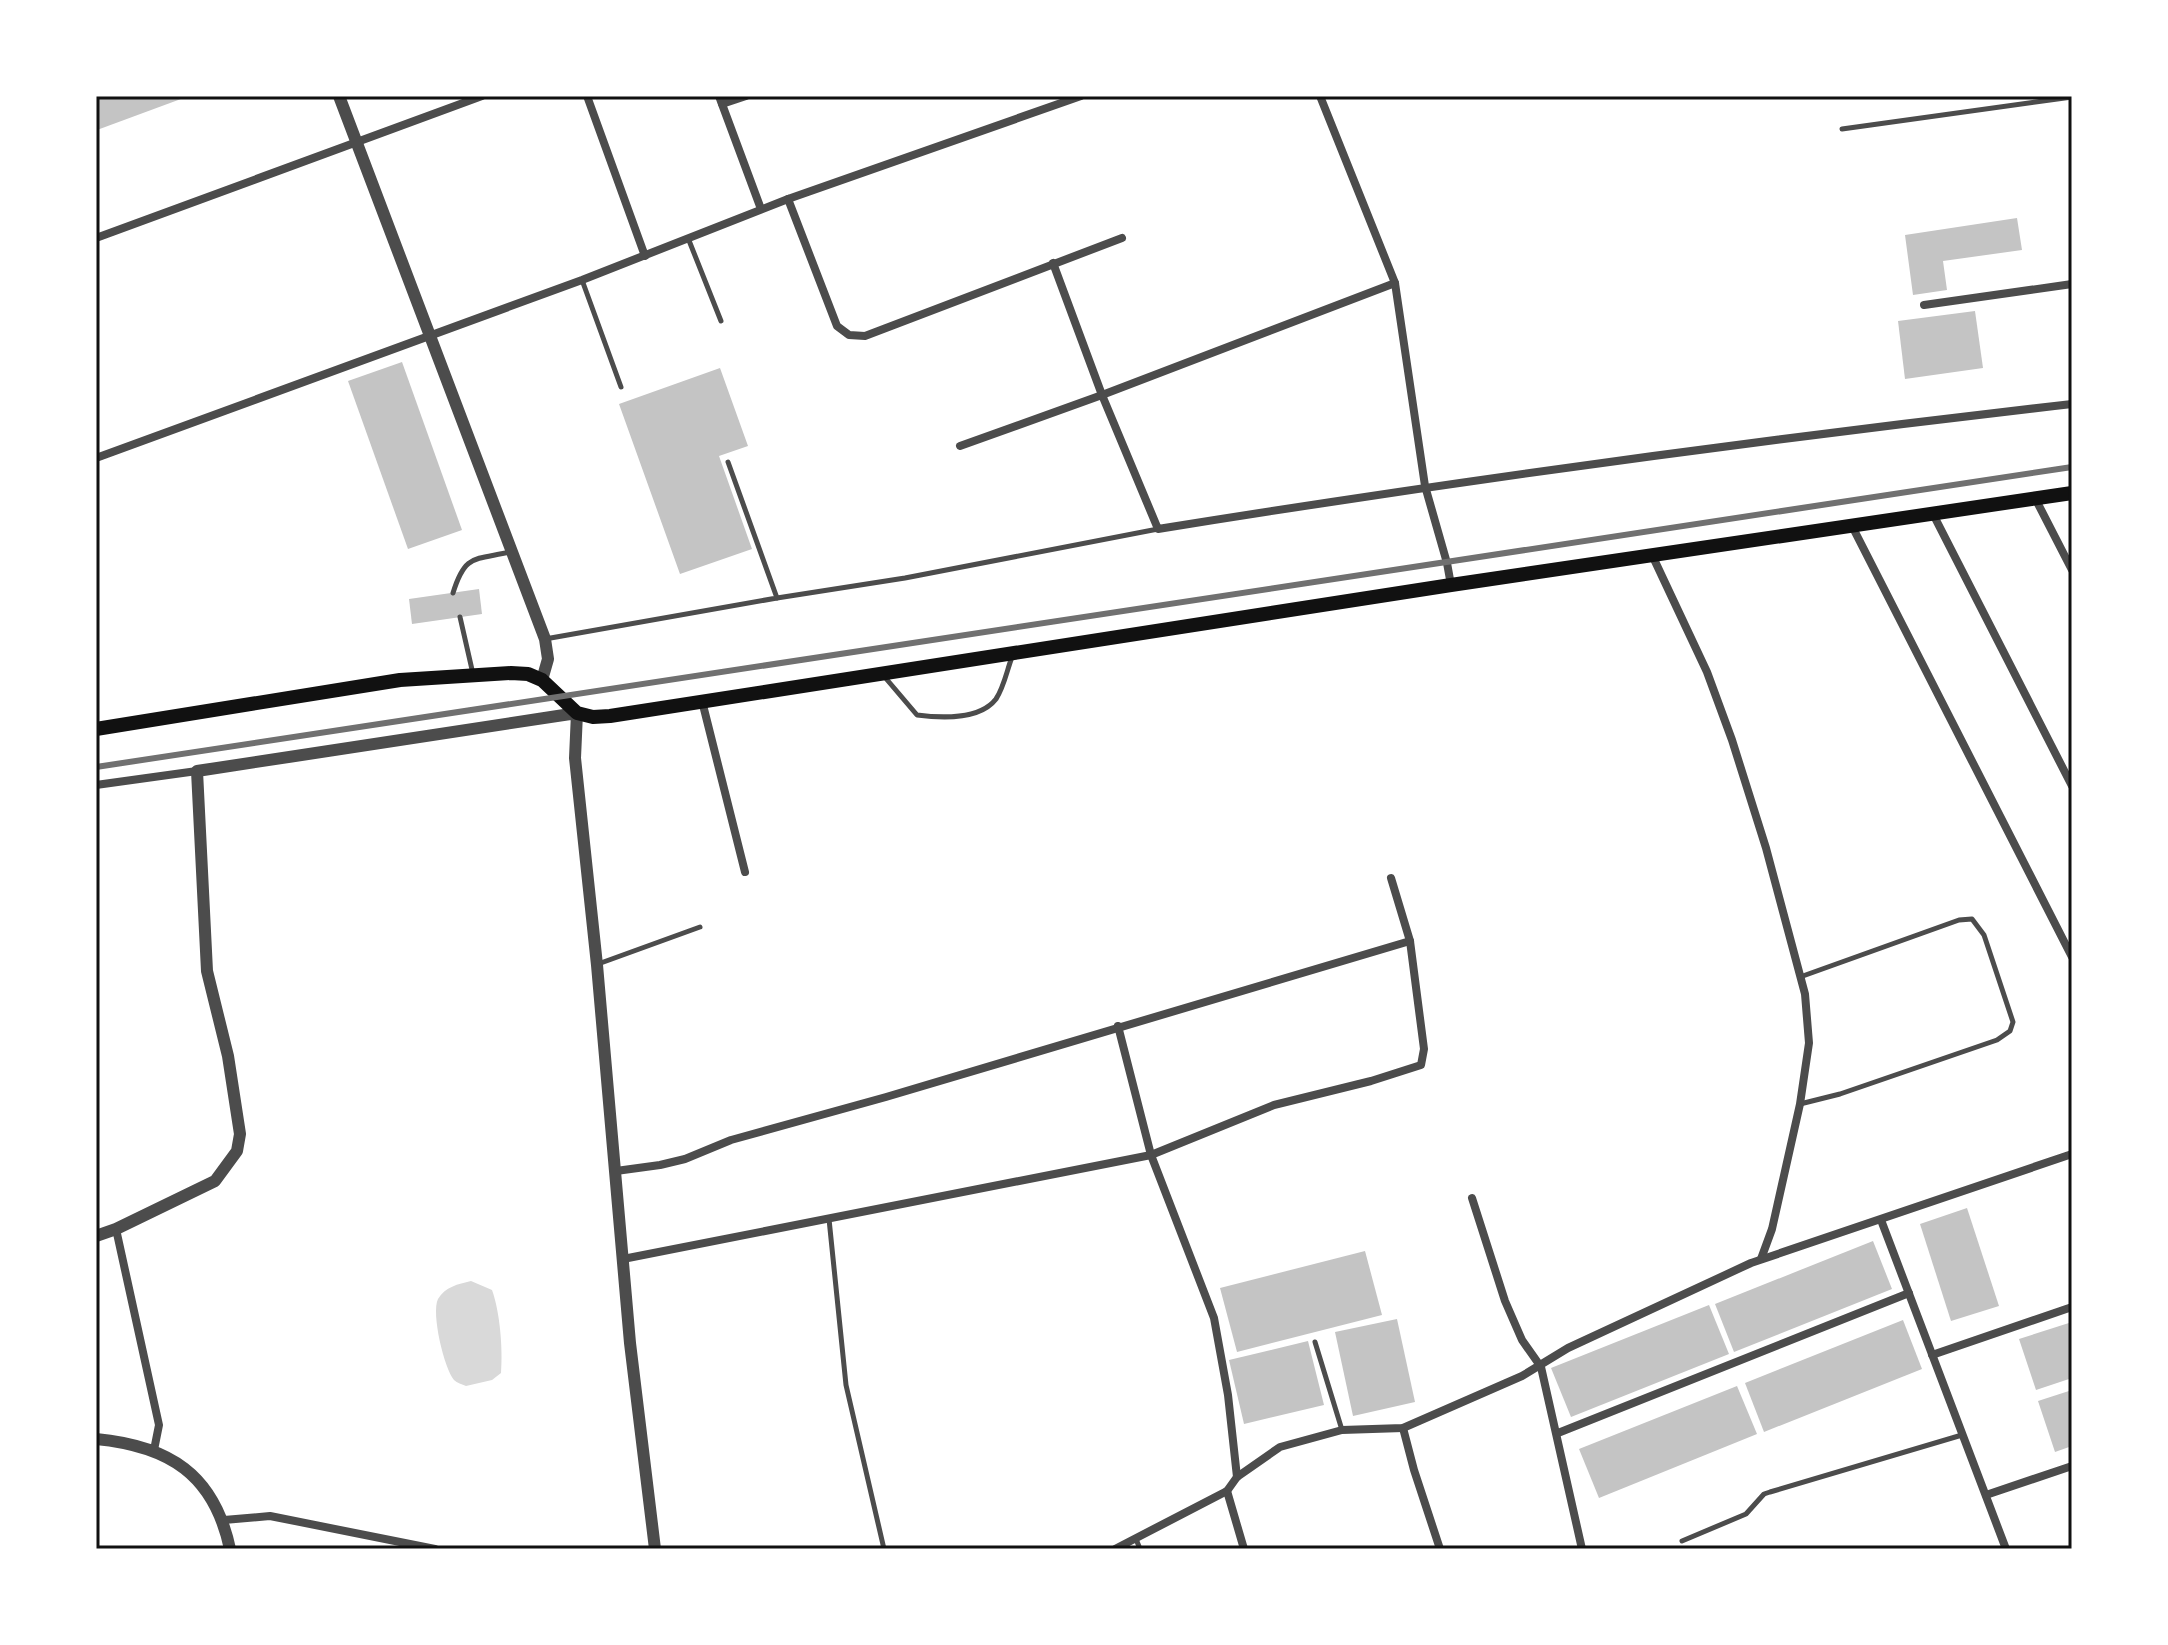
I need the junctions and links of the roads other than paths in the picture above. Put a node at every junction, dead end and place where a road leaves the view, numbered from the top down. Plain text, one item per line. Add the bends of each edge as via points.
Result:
1 (339, 96) edge
2 (482, 96) edge
3 (587, 96) edge
4 (746, 96) edge
5 (1081, 96) edge
6 (1320, 96) edge
7 (2072, 97) edge
8 (721, 100) edge
9 (1842, 129) dead end
10 (356, 142) junction
11 (788, 199) junction
12 (761, 209) junction
13 (96, 238) edge
14 (688, 238) junction
15 (1122, 238) dead end
16 (645, 256) junction
17 (1053, 263) junction
18 (582, 280) junction
19 (1395, 283) junction
20 (2072, 284) edge
21 (1924, 305) dead end
22 (721, 321) dead end
23 (428, 336) junction
24 (621, 387) dead end
25 (1102, 395) junction
26 (2072, 404) edge
27 (960, 446) dead end
28 (96, 458) edge
29 (728, 462) dead end
30 (1425, 486) junction
31 (2072, 493) edge
32 (2035, 498) junction
33 (1933, 514) junction
34 (1852, 526) junction
35 (1158, 529) junction
36 (511, 552) junction
37 (1653, 557) junction
38 (2072, 570) edge
39 (1451, 585) junction
40 (453, 593) dead end
41 (777, 598) junction
42 (460, 617) dead end
43 (545, 639) junction
44 (1013, 654) junction
45 (473, 674) junction
46 (882, 674) junction
47 (542, 680) junction
48 (702, 701) junction
49 (577, 713) junction
50 (96, 729) edge
51 (197, 771) junction
52 (96, 785) edge
53 (2072, 786) edge
54 (745, 872) dead end
55 (1391, 878) dead end
56 (700, 927) dead end
57 (1410, 941) junction
58 (2072, 957) edge
59 (597, 965) junction
60 (1800, 977) junction
61 (1118, 1026) junction
62 (1800, 1104) junction
63 (2072, 1154) edge
64 (1151, 1155) junction
65 (616, 1171) junction
66 (1472, 1198) dead end
67 (829, 1219) junction
68 (1881, 1220) junction
69 (116, 1229) junction
70 (96, 1236) edge
71 (623, 1259) junction
72 (1761, 1259) junction
73 (1909, 1293) junction
74 (2072, 1307) edge
75 (1315, 1342) dead end
76 (1932, 1355) junction
77 (1541, 1367) junction
78 (1403, 1428) junction
79 (1342, 1430) junction
80 (1558, 1433) junction
81 (1963, 1435) junction
82 (96, 1439) edge
83 (154, 1450) junction
84 (2072, 1466) edge
85 (1237, 1477) junction
86 (1227, 1491) junction
87 (1986, 1495) junction
88 (224, 1520) junction
89 (379, 1537) junction
90 (1136, 1539) junction
91 (1682, 1541) dead end
92 (230, 1549) edge
93 (377, 1549) edge
94 (435, 1549) edge
95 (655, 1549) edge
96 (884, 1549) edge
97 (1115, 1549) edge
98 (1140, 1549) edge
99 (1244, 1549) edge
100 (1440, 1549) edge
101 (1582, 1549) edge
102 (2006, 1549) edge

1 - 10 street
2 - 10 street
3 - 16 street
4 - 8 street
5 - 11 street
6 - 19 street
7 - 9 lane
8 - 12 street
10 - 13 street
10 - 23 street
11 - 12 street
11 - 17 street via 837,326 849,335 865,336
12 - 14 street
14 - 16 street
14 - 22 lane
15 - 17 street
16 - 18 street
17 - 25 street
18 - 23 street
18 - 24 lane
19 - 25 street
19 - 30 street
20 - 21 street
23 - 28 street
23 - 36 street
25 - 27 street
25 - 35 street
26 - 30 street
29 - 41 lane
30 - 35 street
30 - 39 street
31 - 32 main road
32 - 33 main road
32 - 38 street
33 - 34 main road
33 - 53 street
34 - 37 main road
34 - 58 street
35 - 41 lane
36 - 40 lane via 467,562
36 - 43 street
37 - 39 main road
37 - 60 street via 1732,740
39 - 44 main road
41 - 43 lane
42 - 45 lane
43 - 47 street via 548,659
44 - 46 main road
44 - 46 lane via 993,702 940,718 917,715
45 - 47 main road via 528,674
45 - 50 main road via 400,680
46 - 48 main road
47 - 49 main road
48 - 49 main road via 610,716
48 - 54 street
49 - 51 street
49 - 59 street via 575,758
51 - 52 street
51 - 69 street via 207,971 228,1056 240,1134 237,1151 215,1181
55 - 57 street
56 - 59 lane
57 - 61 street
57 - 64 street via 1424,1049 1421,1065 1274,1105
59 - 65 street
60 - 62 street via 1809,1043
60 - 62 lane via 1972,919 1984,935 2013,1022 1997,1040
61 - 64 street
61 - 65 street via 731,1140 685,1159
62 - 72 street
63 - 68 street
64 - 67 street
64 - 85 street via 1214,1318
65 - 71 street
66 - 77 street via 1505,1301
67 - 71 street
67 - 96 lane via 846,1385
68 - 72 street
68 - 73 street
69 - 70 street
69 - 83 street via 159,1425
71 - 95 street
72 - 77 street via 1568,1348
73 - 76 street
73 - 80 street
74 - 76 street
75 - 79 lane
76 - 81 street
77 - 78 street
77 - 80 street
78 - 79 street
78 - 100 street
79 - 85 street via 1280,1447
80 - 101 street
81 - 87 street
81 - 91 lane via 1764,1494 1746,1514
82 - 83 street
83 - 88 street via 192,1474
84 - 87 street
85 - 86 street
86 - 90 street
86 - 99 street
87 - 102 street
88 - 89 street via 270,1516
88 - 92 street
89 - 93 street
89 - 94 street
90 - 97 street
90 - 98 lane

